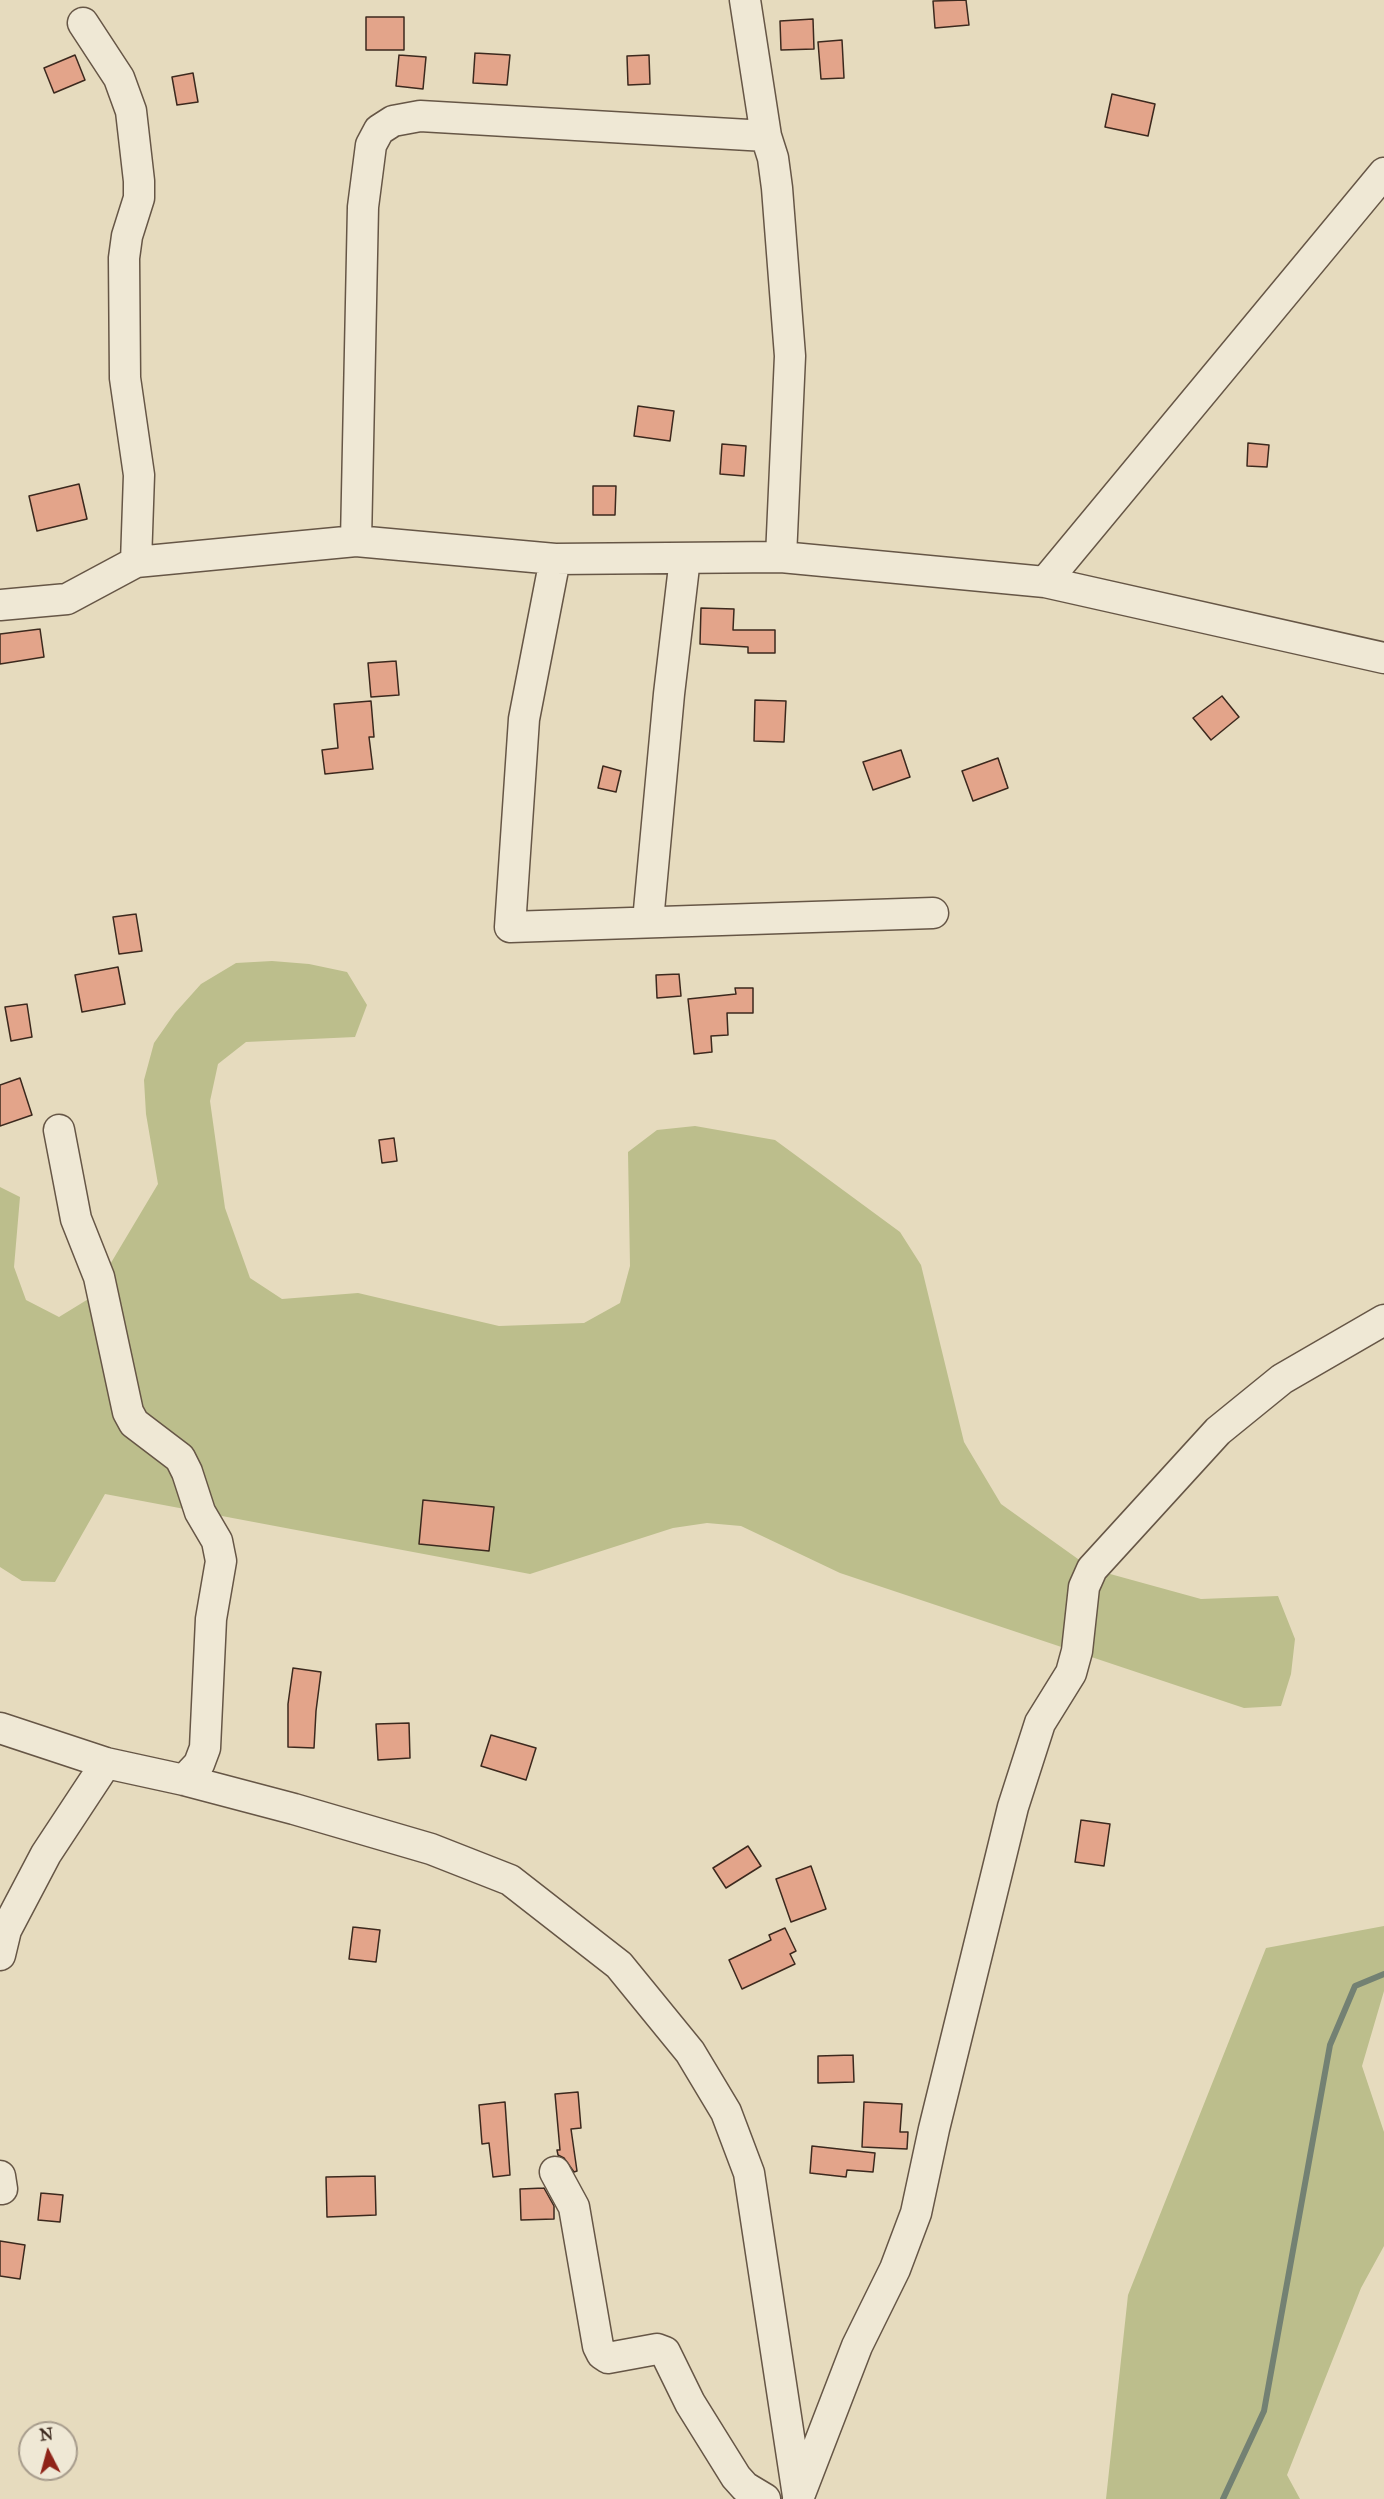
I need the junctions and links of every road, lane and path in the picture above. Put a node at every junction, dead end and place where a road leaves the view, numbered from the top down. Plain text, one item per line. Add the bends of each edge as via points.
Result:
1 (745, 0) edge
2 (83, 23) dead end
3 (766, 136) junction
4 (1384, 173) edge
5 (356, 541) junction
6 (781, 557) junction
7 (685, 558) junction
8 (555, 560) junction
9 (136, 562) junction
10 (1045, 582) junction
11 (0, 605) edge
12 (1384, 658) edge
13 (933, 913) dead end
14 (648, 921) junction
15 (58, 1130) dead end
16 (1384, 1320) edge
17 (0, 1728) edge
18 (106, 1763) junction
19 (184, 1780) junction
20 (0, 1955) edge
21 (555, 2172) dead end
22 (765, 2499) edge
23 (798, 2499) edge

1 - 3 street
2 - 9 street via 119,78 131,111 139,181 139,198 124,258 125,378 139,476
3 - 5 street via 420,116 393,121 379,130 371,146 363,207
3 - 6 street via 777,188 790,356
4 - 10 street
5 - 8 street
5 - 9 street
6 - 7 street
6 - 10 street
7 - 8 street
7 - 14 street
8 - 14 street via 524,719 510,927
9 - 11 street via 67,599
10 - 12 street
13 - 14 street
15 - 19 street via 76,1219 99,1277 128,1412 134,1422 180,1458 200,1512 217,1540 221,1561 211,1619 205,1748 199,1764
16 - 23 street via 1282,1379 1218,1431 1092,1569 1084,1587 1071,1673 1040,1723 1013,1807 916,2213 895,2268 856,2346
17 - 18 street
18 - 19 street
18 - 20 street via 46,1854 6,1930
19 - 23 street via 431,1849 510,1880 619,1965 690,2052 726,2112 749,2173
21 - 22 street via 574,2207 602,2354 608,2358 657,2349 665,2352 690,2403 736,2477

